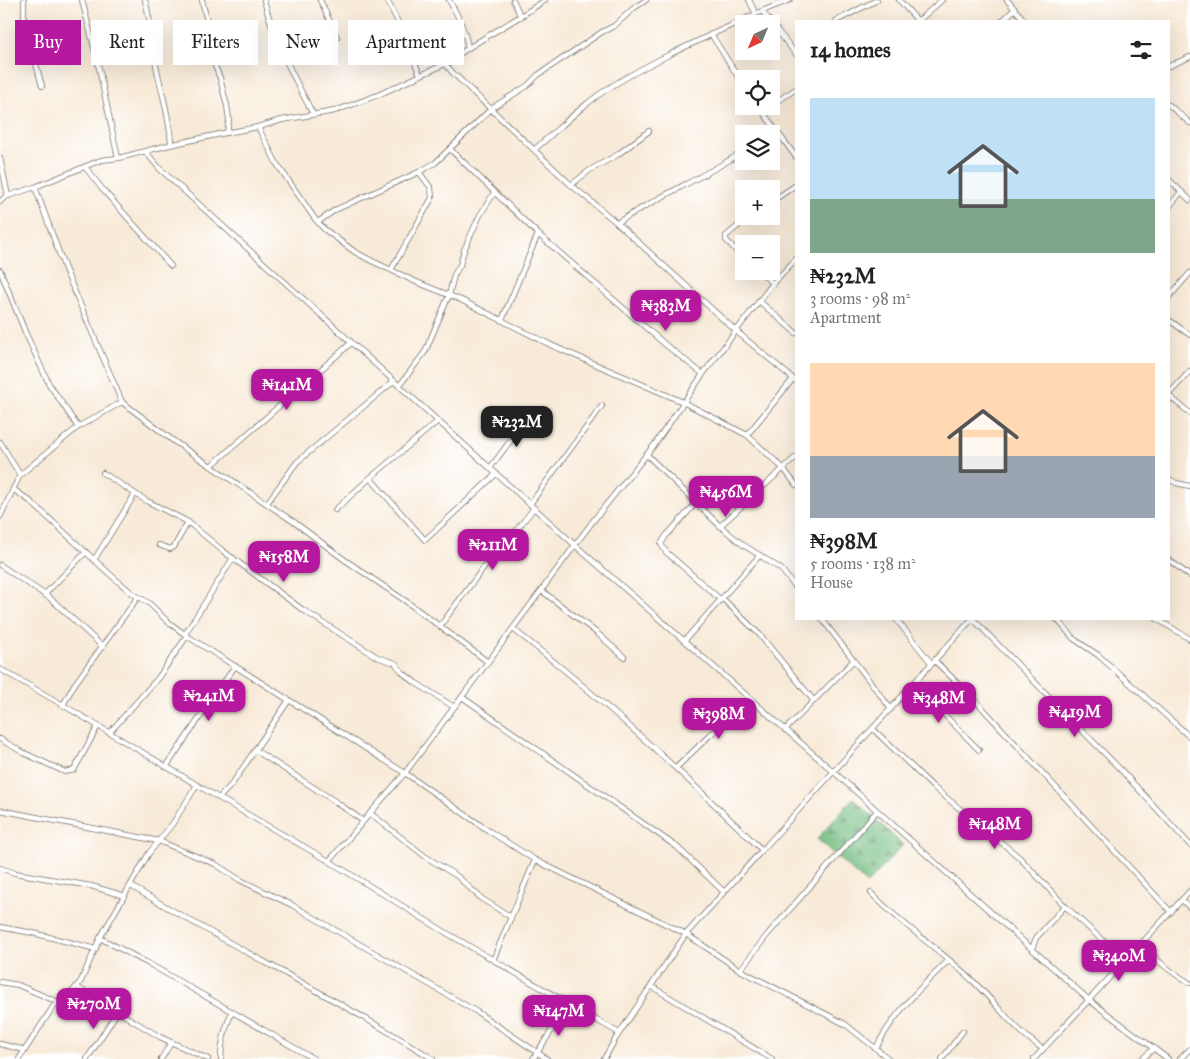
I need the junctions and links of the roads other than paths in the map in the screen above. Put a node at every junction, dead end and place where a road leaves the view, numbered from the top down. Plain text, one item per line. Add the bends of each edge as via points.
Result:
1 (24, 0) edge
2 (82, 0) edge
3 (145, 0) edge
4 (202, 0) edge
5 (264, 0) edge
6 (320, 0) edge
7 (387, 0) edge
8 (448, 0) edge
9 (513, 0) edge
10 (545, 0) edge
11 (646, 0) edge
12 (749, 0) edge
13 (790, 0) edge
14 (877, 0) edge
15 (899, 0) edge
16 (942, 0) edge
17 (1008, 0) edge
18 (1015, 9) junction
19 (762, 11) junction
20 (756, 14) junction
21 (521, 17) junction
22 (329, 20) edge
23 (838, 20) edge
24 (917, 20) edge
25 (919, 20) edge
26 (1003, 20) edge
27 (1024, 20) edge
28 (711, 34) junction
29 (468, 47) junction
30 (464, 50) edge
31 (795, 50) edge
32 (1190, 57) edge
33 (443, 65) edge
34 (446, 65) edge
35 (1170, 66) edge
36 (735, 72) edge
37 (420, 75) junction
38 (42, 86) dead end
39 (795, 90) edge
40 (780, 100) edge
41 (1170, 106) edge
42 (492, 108) junction
43 (313, 114) junction
44 (1190, 123) edge
45 (258, 127) junction
46 (649, 131) dead end
47 (227, 133) junction
48 (780, 137) edge
49 (171, 144) junction
50 (450, 149) junction
51 (535, 149) junction
52 (145, 151) junction
53 (735, 157) edge
54 (795, 157) edge
55 (0, 158) edge
56 (118, 158) junction
57 (85, 167) junction
58 (419, 172) junction
59 (1170, 181) edge
60 (571, 185) junction
61 (795, 186) edge
62 (35, 187) junction
63 (1181, 192) junction
64 (494, 193) junction
65 (8, 196) junction
66 (780, 196) edge
67 (1190, 200) edge
68 (0, 202) edge
69 (1170, 206) edge
70 (318, 222) junction
71 (617, 223) junction
72 (739, 225) edge
73 (538, 234) junction
74 (735, 250) edge
75 (795, 260) edge
76 (171, 266) dead end
77 (0, 270) edge
78 (391, 270) junction
79 (1190, 273) edge
80 (769, 280) edge
81 (773, 283) junction
82 (449, 295) junction
83 (1170, 297) edge
84 (759, 302) junction
85 (502, 320) junction
86 (1170, 321) edge
87 (736, 331) junction
88 (795, 332) edge
89 (1190, 335) edge
90 (351, 343) junction
91 (1190, 371) edge
92 (703, 374) junction
93 (795, 380) edge
94 (394, 381) junction
95 (399, 386) junction
96 (1170, 394) edge
97 (1170, 396) edge
98 (122, 402) junction
99 (683, 402) junction
100 (602, 406) dead end
101 (1190, 413) edge
102 (529, 416) dead end
103 (438, 421) junction
104 (78, 427) junction
105 (748, 435) junction
106 (0, 442) edge
107 (646, 454) junction
108 (795, 458) edge
109 (211, 466) junction
110 (490, 468) junction
111 (784, 469) junction
112 (103, 473) dead end
113 (496, 474) junction
114 (20, 475) junction
115 (370, 478) junction
116 (1170, 480) edge
117 (795, 484) edge
118 (1190, 486) edge
119 (14, 489) junction
120 (135, 494) junction
121 (267, 503) junction
122 (696, 503) junction
123 (532, 506) junction
124 (335, 510) dead end
125 (0, 517) edge
126 (188, 522) junction
127 (720, 526) junction
128 (159, 545) dead end
129 (576, 546) junction
130 (86, 552) junction
131 (760, 555) junction
132 (233, 558) junction
133 (94, 560) junction
134 (1170, 561) edge
135 (0, 565) edge
136 (1190, 576) edge
137 (795, 587) edge
138 (542, 591) junction
139 (44, 595) junction
140 (138, 597) junction
141 (721, 599) junction
142 (823, 620) edge
143 (897, 620) edge
144 (972, 620) edge
145 (974, 620) edge
146 (1058, 620) edge
147 (1160, 620) edge
148 (440, 626) junction
149 (513, 629) junction
150 (186, 635) junction
151 (1190, 639) edge
152 (684, 641) junction
153 (103, 647) junction
154 (624, 657) dead end
155 (854, 660) junction
156 (488, 662) junction
157 (933, 662) junction
158 (235, 666) junction
159 (0, 669) edge
160 (914, 684) junction
161 (462, 696) junction
162 (289, 700) junction
163 (751, 700) junction
164 (814, 701) junction
165 (63, 705) junction
166 (454, 707) junction
167 (891, 709) junction
168 (98, 726) junction
169 (873, 729) junction
170 (785, 730) junction
171 (110, 732) junction
172 (1190, 737) edge
173 (0, 739) edge
174 (255, 750) junction
175 (979, 750) dead end
176 (166, 767) junction
177 (676, 768) junction
178 (834, 772) junction
179 (405, 773) junction
180 (197, 785) junction
181 (219, 798) junction
182 (0, 810) edge
183 (878, 811) junction
184 (370, 813) junction
185 (363, 821) junction
186 (158, 841) junction
187 (1190, 845) edge
188 (762, 850) junction
189 (329, 860) junction
190 (534, 860) junction
191 (0, 868) edge
192 (131, 886) junction
193 (724, 892) junction
194 (1190, 892) edge
195 (871, 893) dead end
196 (125, 896) junction
197 (1182, 900) junction
198 (1065, 906) junction
199 (1190, 908) edge
200 (1171, 912) junction
201 (511, 917) junction
202 (0, 927) edge
203 (686, 934) junction
204 (100, 938) junction
205 (1141, 944) junction
206 (96, 949) junction
207 (1032, 949) junction
208 (1128, 958) junction
209 (493, 960) junction
210 (949, 960) junction
211 (740, 970) junction
212 (0, 982) edge
213 (1190, 983) edge
214 (77, 986) junction
215 (651, 986) junction
216 (1089, 1000) junction
217 (58, 1002) junction
218 (569, 1004) junction
219 (118, 1011) junction
220 (232, 1011) junction
221 (963, 1031) dead end
222 (619, 1033) junction
223 (171, 1043) junction
224 (0, 1044) edge
225 (876, 1048) junction
226 (1154, 1048) junction
227 (1043, 1049) junction
228 (1190, 1049) edge
229 (25, 1050) junction
230 (537, 1053) junction
231 (606, 1058) edge
232 (770, 1058) edge
233 (20, 1059) edge
234 (87, 1059) edge
235 (160, 1059) edge
236 (208, 1059) edge
237 (221, 1059) edge
238 (314, 1059) edge
239 (433, 1059) edge
240 (533, 1059) edge
241 (547, 1059) edge
242 (889, 1059) edge
243 (942, 1059) edge
244 (1034, 1059) edge
245 (1142, 1059) edge
246 (1168, 1059) edge
247 (1180, 1059) edge

1 - 38 street via 24,20
2 - 56 street
3 - 49 street via 152,24
4 - 47 street via 212,42 213,62 227,106
5 - 43 street via 290,70
6 - 22 street
7 - 37 street
8 - 29 street via 460,20
9 - 21 street
10 - 21 street
11 - 42 street via 614,26
12 - 20 street
13 - 19 street
14 - 23 street
15 - 24 street
16 - 25 street
17 - 18 street
18 - 26 street
18 - 27 street
19 - 20 street
19 - 31 street
20 - 28 street
21 - 29 street
28 - 36 street
28 - 51 street via 611,86
29 - 30 street
32 - 35 street
33 - 37 street
34 - 42 street
37 - 43 street via 378,96 335,111
39 - 40 street
41 - 44 street
42 - 50 street
42 - 51 street
43 - 45 street
45 - 47 street
45 - 70 street via 277,164
46 - 60 street
47 - 49 street
48 - 54 street
49 - 52 street
50 - 58 street
50 - 64 street
51 - 60 street
52 - 56 street
52 - 90 street via 160,169
53 - 71 street
55 - 65 street
56 - 57 street
57 - 62 street
57 - 76 street
58 - 70 street via 335,210
58 - 78 street via 431,188 432,198
59 - 63 street
60 - 71 street
61 - 66 street
62 - 65 street
62 - 98 street via 65,270
63 - 67 street
63 - 69 street
64 - 73 street
64 - 82 street via 464,250
65 - 68 street
70 - 78 street via 355,252
71 - 87 street
72 - 74 street via 726,236
73 - 85 street
73 - 92 street
75 - 81 street
77 - 104 street via 49,384
78 - 82 street
79 - 83 street
80 - 81 street
81 - 84 street
82 - 85 street
82 - 95 street via 425,352
84 - 87 street
84 - 88 street
85 - 99 street
86 - 89 street
87 - 92 street
87 - 93 street
90 - 94 street
90 - 109 street
91 - 96 street
92 - 99 street
93 - 105 street
94 - 95 street
94 - 121 street via 297,462
95 - 103 street
97 - 101 street
98 - 104 street
98 - 109 street
99 - 105 street
99 - 107 street
100 - 123 street
102 - 110 street
103 - 110 street
103 - 115 street
104 - 114 street
105 - 111 street
106 - 114 street
107 - 122 street
107 - 129 street
108 - 111 street
109 - 121 street
110 - 113 street
111 - 117 street
111 - 127 street
112 - 120 street
113 - 115 street via 425,540
113 - 123 street
114 - 119 street
115 - 124 street
116 - 118 street
119 - 125 street
119 - 130 street
120 - 126 street
120 - 133 street
121 - 148 street
122 - 127 street
122 - 141 street via 661,544 666,552
123 - 129 street
123 - 148 street
126 - 128 street via 174,547 170,549
126 - 132 street
127 - 131 street
129 - 138 street
129 - 152 street
130 - 133 street
130 - 139 street
131 - 137 street via 781,569
131 - 141 street
132 - 150 street
132 - 166 street via 303,610 377,657 395,663 416,683
133 - 140 street
134 - 136 street
135 - 139 street
138 - 149 street
138 - 154 street
139 - 153 street
140 - 150 street
140 - 153 street
141 - 152 street
141 - 164 street via 760,634
142 - 155 street
143 - 157 street
144 - 157 street
145 - 187 street
146 - 172 street via 1074,638 1098,655
147 - 151 street
148 - 156 street
149 - 156 street
149 - 177 street via 611,708
150 - 158 street
150 - 171 street via 158,678
152 - 163 street
153 - 165 street
155 - 164 street
155 - 167 street
156 - 161 street
157 - 160 street
157 - 200 street via 975,700
158 - 162 street
158 - 176 street
159 - 165 street
160 - 167 street
160 - 175 street
161 - 166 street
161 - 193 street via 677,847
162 - 174 street
162 - 179 street
163 - 170 street
163 - 177 street
164 - 170 street
165 - 168 street
166 - 179 street
167 - 169 street
168 - 171 street
168 - 173 street via 70,772
169 - 178 street
169 - 198 street via 932,786 1018,857
170 - 178 street
171 - 176 street
174 - 181 street
174 - 185 street
176 - 180 street
177 - 188 street
178 - 183 street
178 - 188 street
179 - 184 street
179 - 190 street
180 - 181 street
180 - 186 street
181 - 189 street
182 - 186 street
183 - 207 street
183 - 211 street
184 - 185 street
184 - 201 street via 482,899
185 - 189 street
186 - 192 street
186 - 230 street via 215,864 292,905 477,1012
188 - 193 street
189 - 209 street
190 - 201 street
190 - 203 street
191 - 196 street
192 - 196 street
192 - 239 street
193 - 203 street
194 - 197 street
195 - 210 street
196 - 204 street
197 - 199 street
197 - 200 street
198 - 207 street via 1036,938
198 - 208 street via 1102,940
200 - 205 street
201 - 209 street
202 - 206 street
203 - 211 street
203 - 215 street
204 - 206 street
204 - 220 street
205 - 208 street
205 - 213 street via 1160,963
206 - 214 street
207 - 216 street
208 - 216 street
209 - 218 street
210 - 225 street via 909,998
210 - 227 street via 1012,1024
211 - 225 street via 845,1024
212 - 217 street via 18,985
214 - 217 street
214 - 219 street
215 - 222 street
215 - 232 street
216 - 226 street
216 - 227 street
217 - 229 street
218 - 222 street
218 - 230 street
219 - 223 street
219 - 234 street
220 - 237 street via 224,1030
220 - 238 street
221 - 243 street
222 - 231 street
223 - 235 street
223 - 236 street
224 - 229 street
225 - 242 street
226 - 245 street
226 - 246 street
227 - 244 street
228 - 247 street
229 - 233 street
230 - 240 street
230 - 241 street

